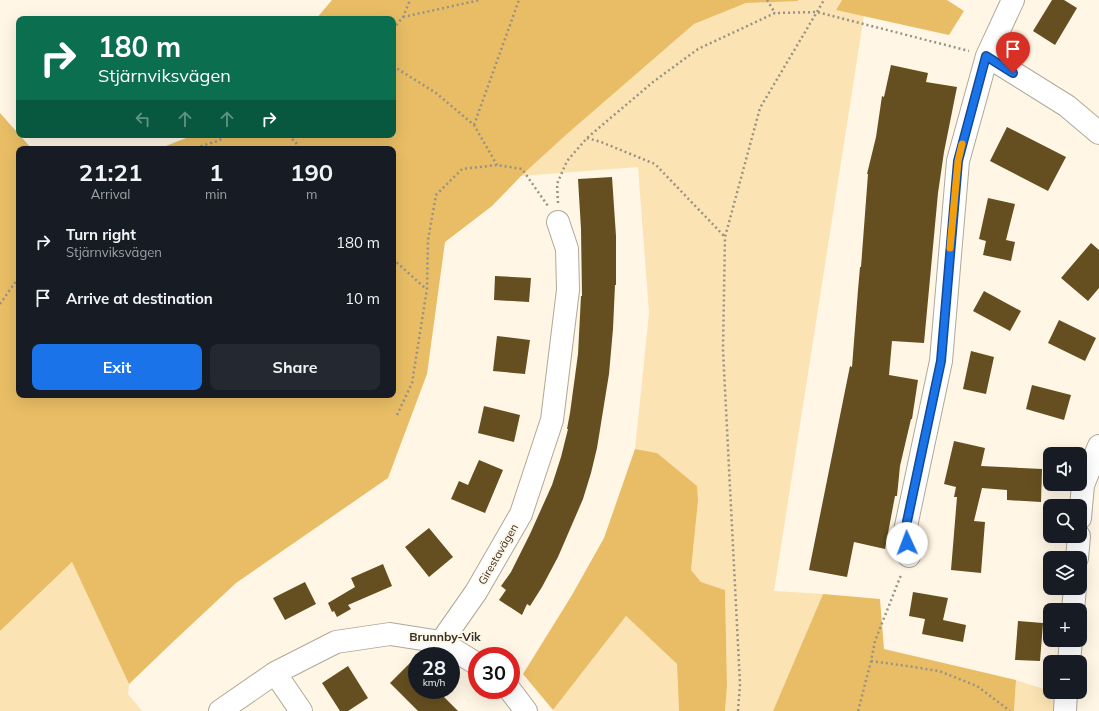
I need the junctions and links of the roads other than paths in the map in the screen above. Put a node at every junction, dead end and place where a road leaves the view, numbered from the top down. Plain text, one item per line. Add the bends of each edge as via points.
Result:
1 (1013, 0) edge
2 (986, 56) junction
3 (1099, 133) edge
4 (558, 222) road end
5 (1099, 446) edge
6 (1082, 499) edge
7 (909, 556) road end
8 (440, 642) junction
9 (468, 659) edge
10 (275, 673) junction
11 (517, 699) edge
12 (1066, 699) edge
13 (220, 711) edge
14 (301, 711) edge
15 (526, 711) edge
16 (1065, 711) edge

1 - 2 street
2 - 3 street via 1067,106
2 - 7 street via 958,161 941,361 905,531
4 - 8 street, Girestavägen via 567,249 568,290 552,420 521,514 476,592
5 - 6 street via 1083,485
8 - 9 street
8 - 10 street via 390,634 336,642
10 - 13 street
10 - 14 street
11 - 15 street
12 - 16 street

